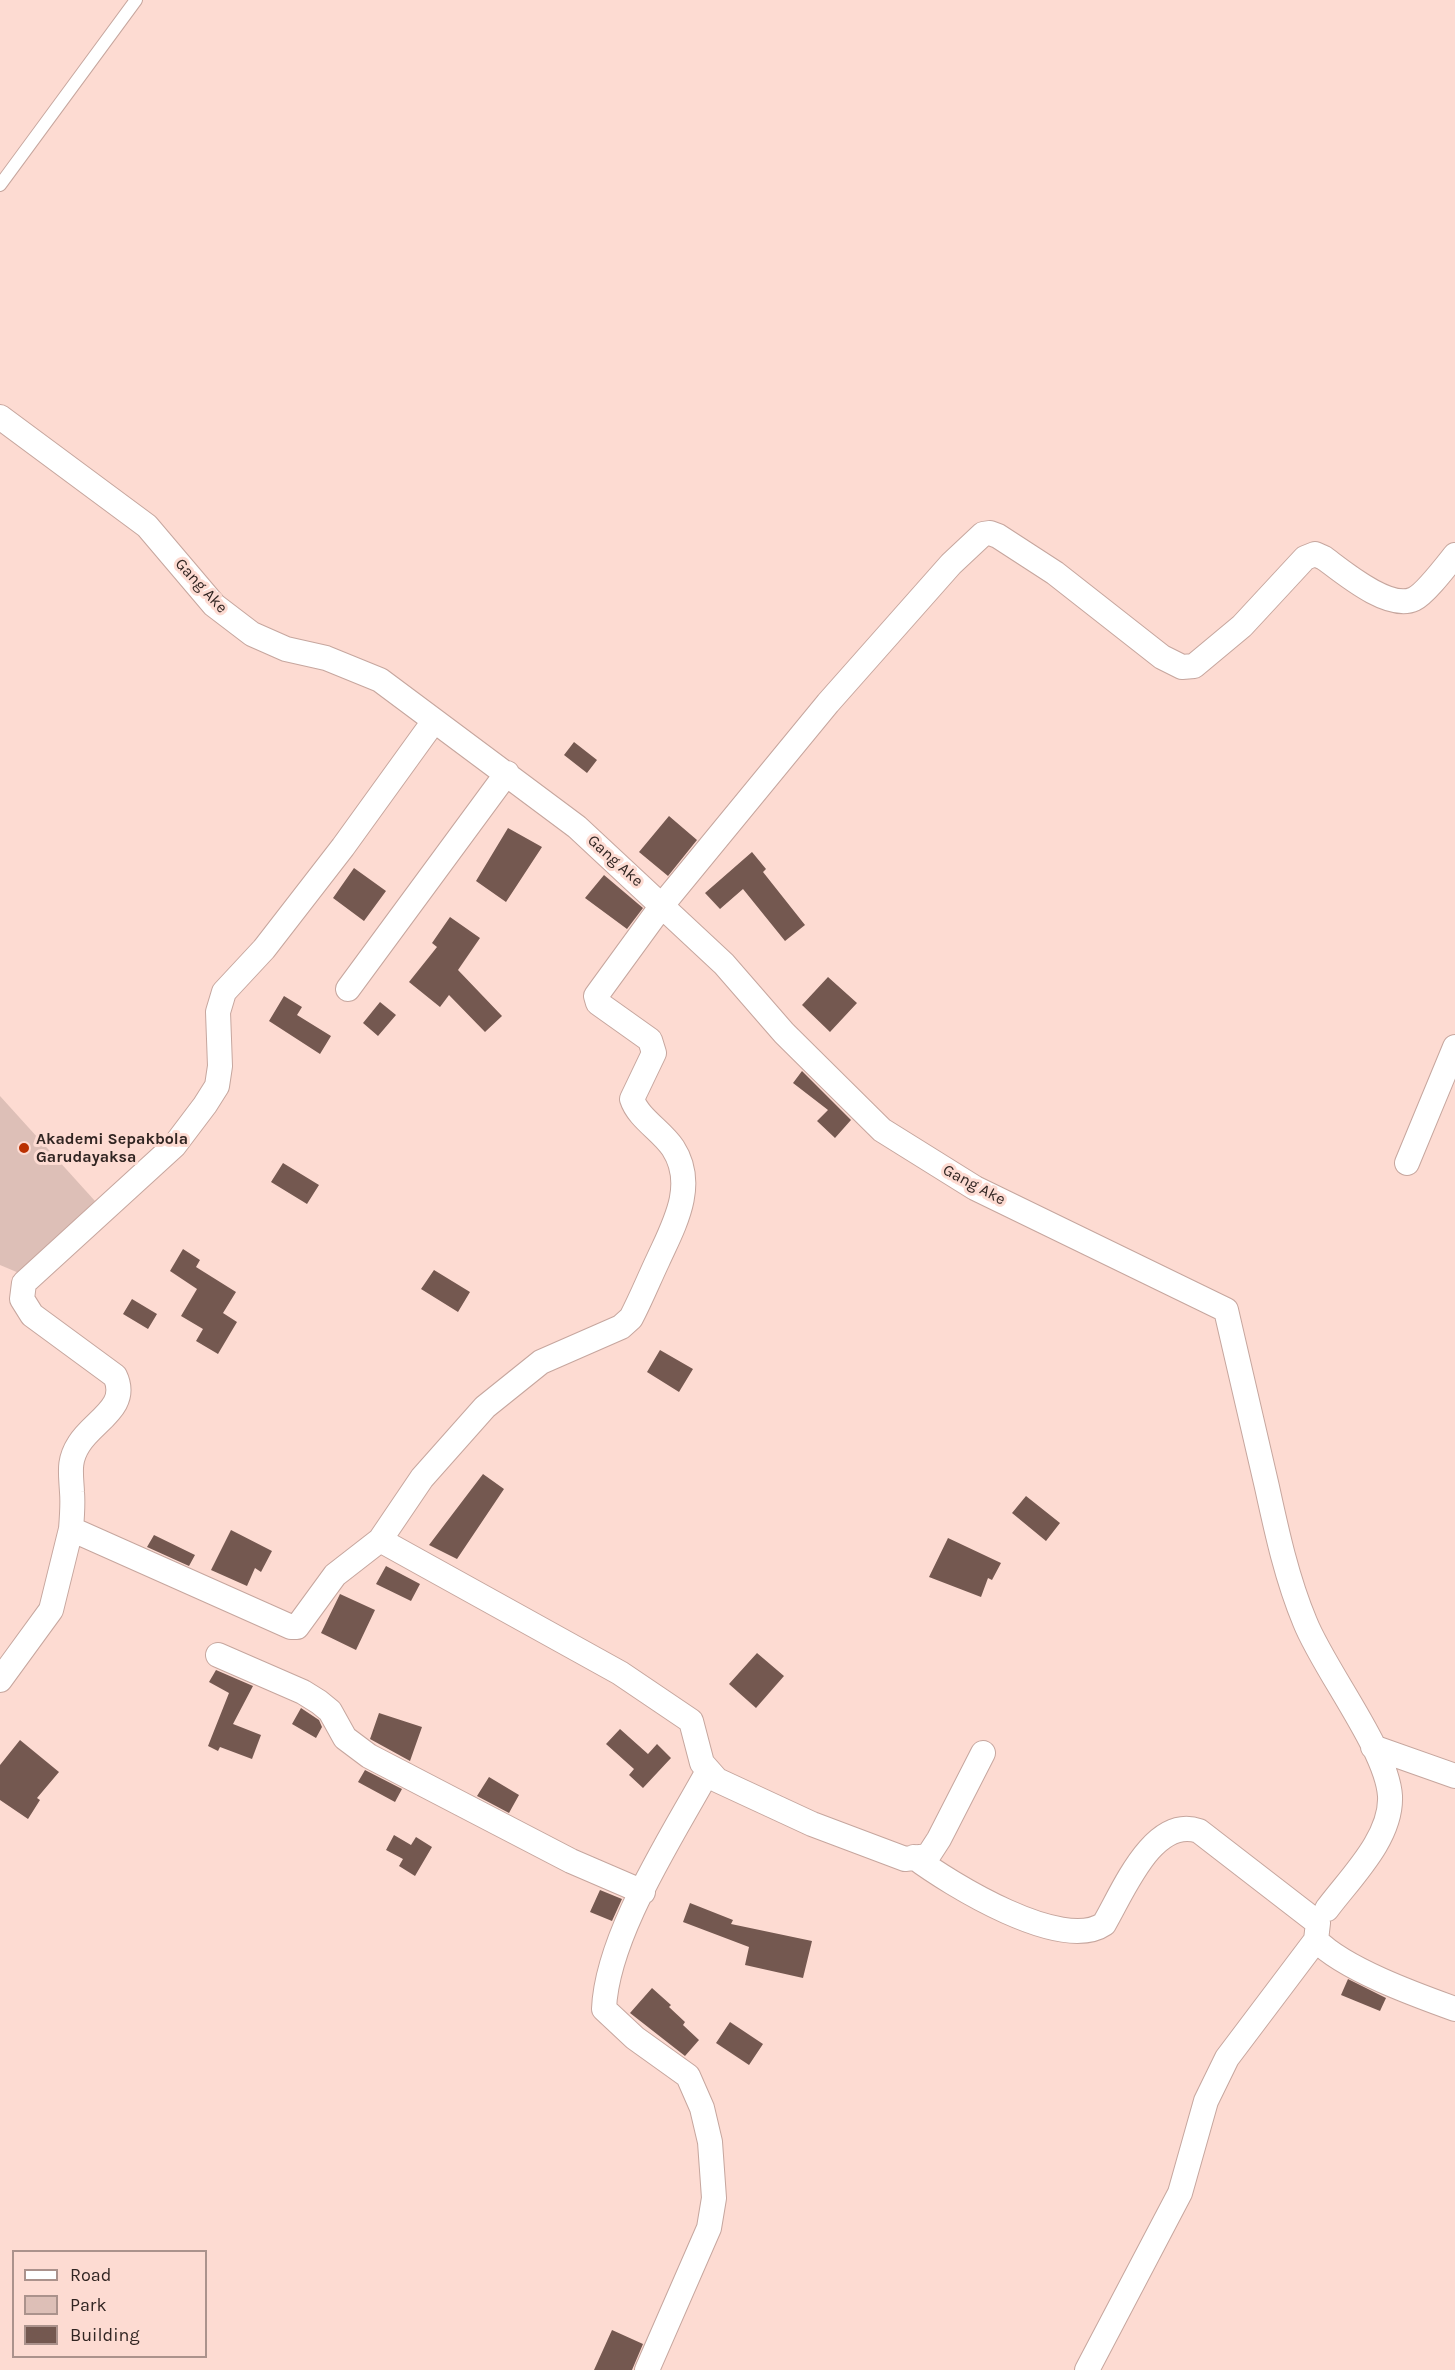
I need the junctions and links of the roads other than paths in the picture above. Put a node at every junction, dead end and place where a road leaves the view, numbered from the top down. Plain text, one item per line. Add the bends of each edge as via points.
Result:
1 (136, 0) edge
2 (0, 185) edge
3 (0, 417) edge
4 (1455, 555) edge
5 (434, 721) junction
6 (507, 773) junction
7 (663, 904) junction
8 (348, 989) dead end
9 (1455, 1047) edge
10 (1407, 1163) dead end
11 (71, 1529) junction
12 (380, 1540) junction
13 (218, 1655) dead end
14 (0, 1680) edge
15 (1373, 1747) junction
16 (983, 1753) dead end
17 (708, 1771) junction
18 (1455, 1776) edge
19 (914, 1857) junction
20 (643, 1892) junction
21 (1327, 1909) dead end
22 (1316, 1940) junction
23 (1455, 2009) edge
24 (647, 2370) edge
25 (1087, 2370) edge

1 - 2 lane
3 - 5 street, Gang Ake via 147,526 214,605 252,634 380,680
4 - 7 street via 1415,599 1403,601 1374,593 1315,554 1305,558 1242,626 1194,666 1182,667 1162,657 1055,573 998,536 983,534 951,564 828,703
5 - 6 street, Gang Ake
5 - 11 street via 279,930 224,992 218,1012 217,1086 206,1105 174,1146 24,1283 22,1299 32,1315 115,1376 119,1386 117,1401 80,1441 69,1464
6 - 7 street, Gang Ake via 577,827
6 - 8 street
7 - 12 street via 596,996 598,1003 653,1045 654,1053 632,1099 674,1149 683,1170 680,1214 630,1318 621,1328 541,1362 485,1407 422,1478
7 - 15 street, Gang Ake via 724,964 791,1041 882,1130 975,1188 1226,1310 1288,1578 1305,1624
9 - 10 street
11 - 12 street via 291,1627 303,1622 334,1575
11 - 14 street via 51,1610
12 - 17 street via 620,1673 691,1720 702,1763
13 - 20 street via 319,1702 330,1711 345,1738 369,1756 571,1861
15 - 18 street
15 - 21 street via 1387,1777 1390,1796 1386,1823
16 - 19 street via 928,1856
17 - 19 street via 717,1780 812,1824 905,1858
17 - 20 street
19 - 22 street via 981,1900 1059,1930 1082,1933 1104,1924 1155,1842 1168,1833 1191,1827 1318,1923
20 - 24 street via 617,1950 604,1991 604,2009 634,2038 688,2076 702,2108 710,2142 714,2198 699,2255
22 - 23 street via 1326,1950 1375,1976
22 - 25 street via 1227,2058 1206,2101 1180,2193

